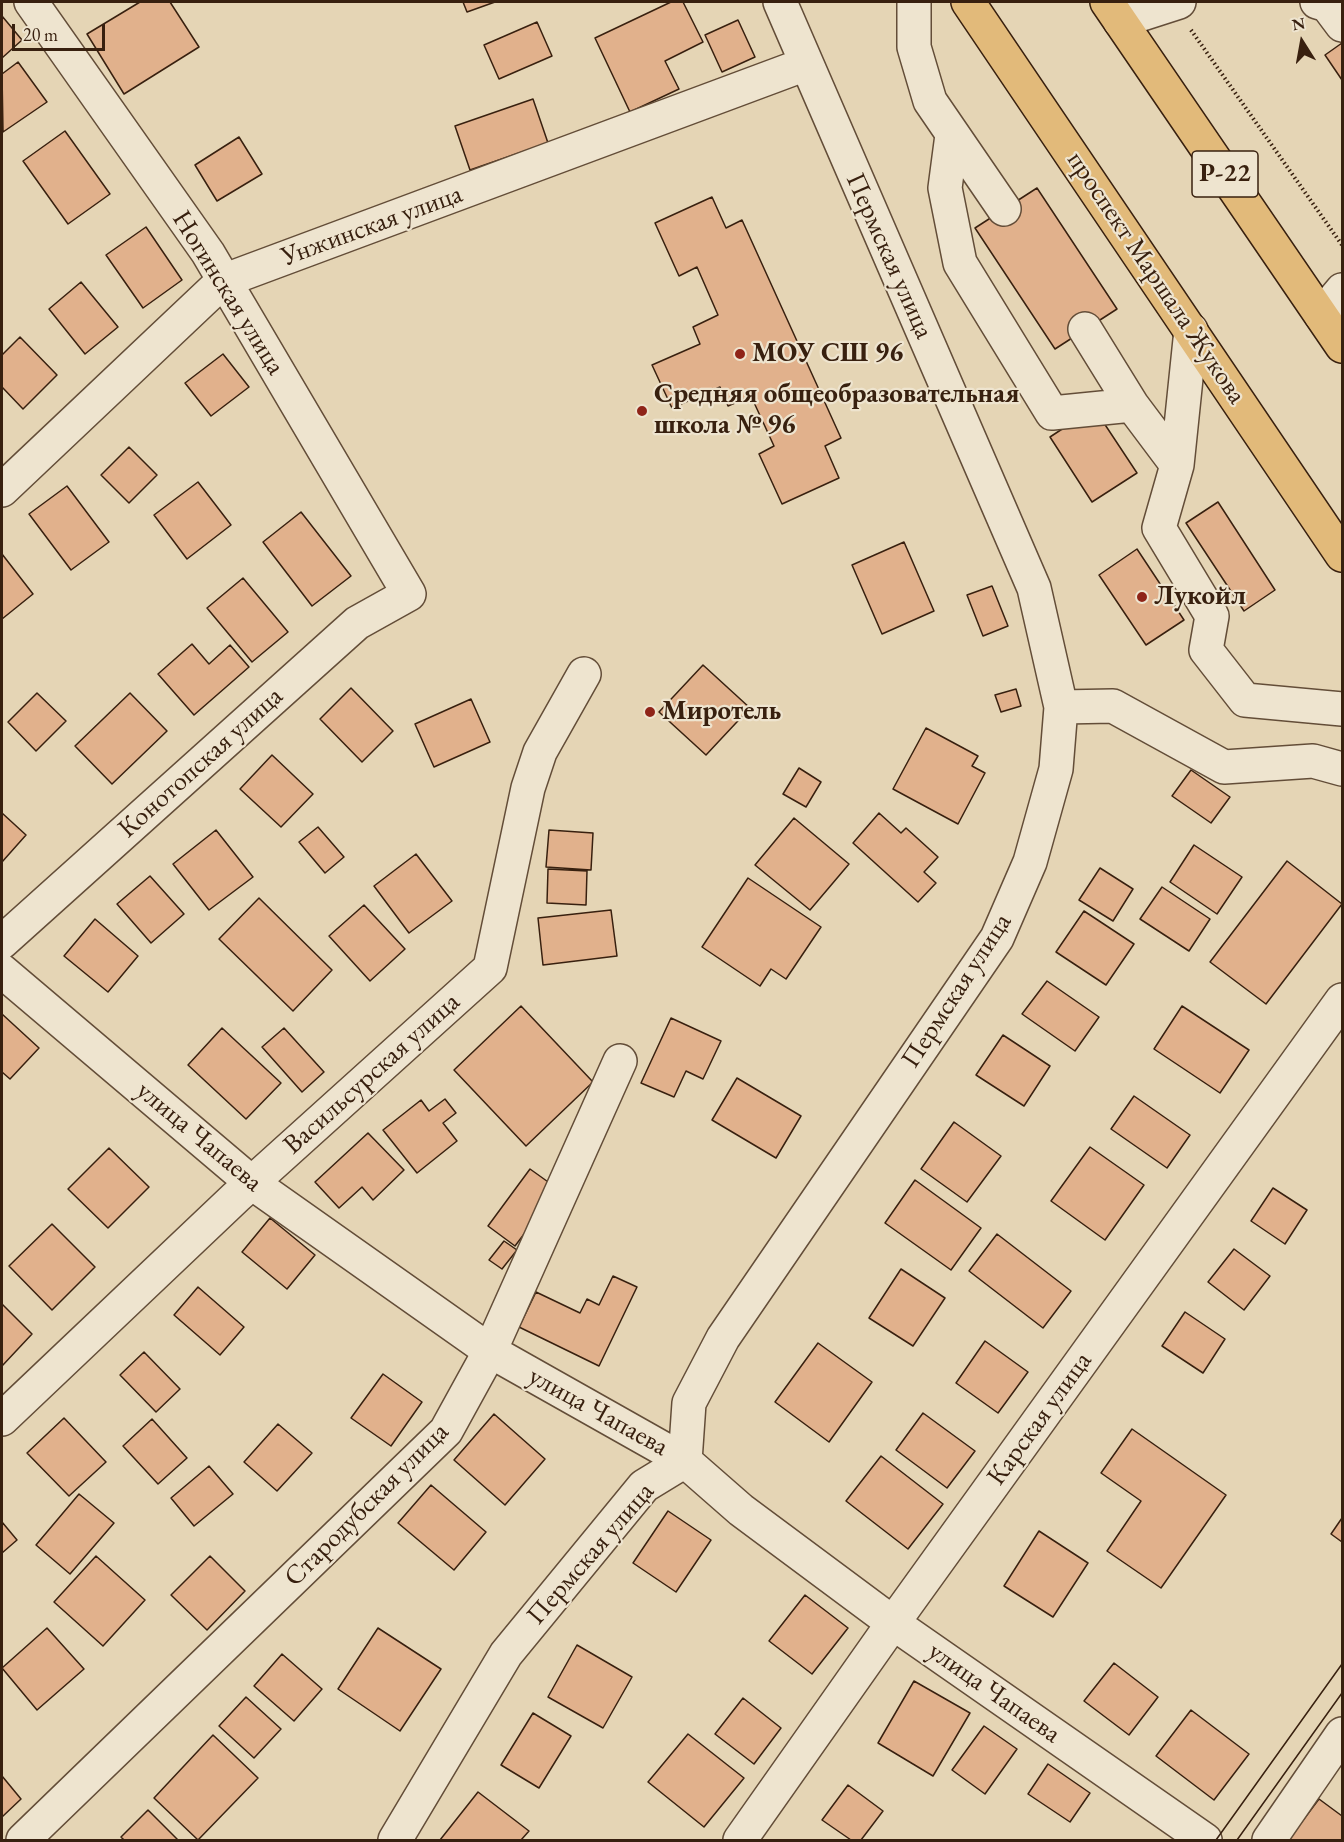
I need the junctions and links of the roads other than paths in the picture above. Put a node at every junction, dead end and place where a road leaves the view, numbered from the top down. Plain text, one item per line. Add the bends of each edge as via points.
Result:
1 (32, 2) edge
2 (780, 2) edge
3 (914, 2) edge
4 (968, 2) edge
5 (1317, 2) edge
6 (1175, 3) edge
7 (1114, 11) edge
8 (1342, 25) edge
9 (806, 64) junction
10 (952, 135) junction
11 (1004, 209) dead end
12 (223, 281) junction
13 (1342, 290) edge
14 (1321, 315) junction
15 (1085, 329) dead end
16 (1191, 330) junction
17 (1342, 346) edge
18 (1132, 405) junction
19 (1177, 465) junction
20 (2, 490) edge
21 (1342, 555) edge
22 (409, 594) joint
23 (584, 674) dead end
24 (1061, 707) junction
25 (1342, 709) edge
26 (1342, 770) edge
27 (2, 942) edge
28 (2, 971) edge
29 (1342, 1000) edge
30 (620, 1061) dead end
31 (252, 1183) junction
32 (490, 1351) junction
33 (2, 1419) edge
34 (685, 1461) junction
35 (893, 1623) junction
36 (1342, 1734) edge
37 (23, 1840) edge
38 (395, 1840) edge
39 (740, 1840) edge
40 (1205, 1840) edge
41 (1269, 1840) edge

1 - 12 street, Ногинская улица via 208,253
2 - 9 street, Пермская улица
3 - 10 street via 914,47 930,101
4 - 16 highway, проспект Маршала Жукова
5 - 8 street via 1327,5
6 - 7 street
7 - 14 highway, Р-22
9 - 12 street, Унжинская улица
9 - 24 street, Пермская улица via 1034,588
10 - 11 street
10 - 18 street via 945,188 960,263 1052,413
12 - 20 street, Унжинская улица
12 - 22 street, Ногинская улица
13 - 14 street
14 - 17 highway, Р-22
15 - 18 street
16 - 19 street
16 - 21 highway, проспект Маршала Жукова
18 - 19 street
19 - 25 street via 1159,528 1212,616 1206,650 1245,700
22 - 27 street, Конотопская улица via 357,624
23 - 31 street, Васильсурская улица via 540,752 528,788 490,968
24 - 26 street via 1113,706 1224,767 1313,761
24 - 34 street, Пермская улица via 1056,769 1030,862 998,938 723,1338 689,1403
28 - 31 street, улица Чапаева
29 - 35 street, Карская улица
30 - 32 street, Стародубская улица
31 - 32 street, улица Чапаева
31 - 33 street, Васильсурская улица
32 - 34 street, улица Чапаева
32 - 37 street, Стародубская улица via 446,1431
34 - 35 street, улица Чапаева via 741,1510
34 - 38 street, Пермская улица via 644,1486 506,1654
35 - 39 street, Карская улица
35 - 40 street, улица Чапаева
36 - 41 street

